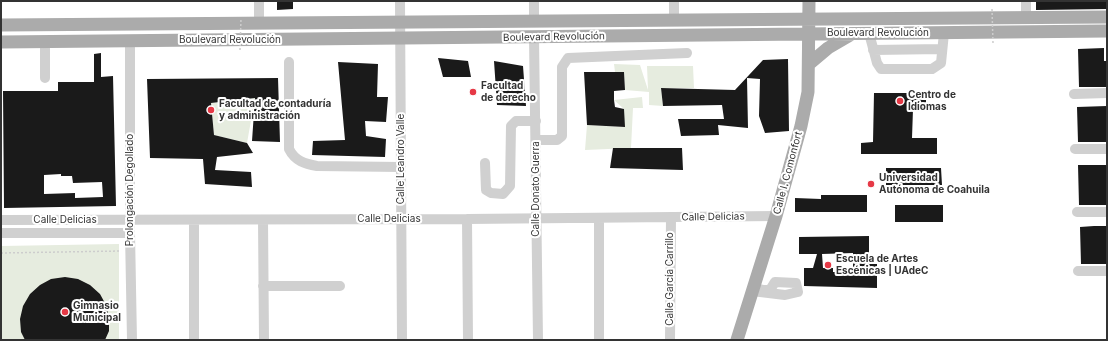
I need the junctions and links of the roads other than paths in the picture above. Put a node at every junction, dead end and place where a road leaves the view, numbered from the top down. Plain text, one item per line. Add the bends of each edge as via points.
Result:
1 (259, 1) edge
2 (400, 1) edge
3 (534, 1) edge
4 (674, 1) edge
5 (809, 1) edge
6 (1026, 1) edge
7 (1107, 17) edge
8 (1026, 18) junction
9 (809, 19) junction
10 (674, 20) junction
11 (400, 22) junction
12 (534, 22) junction
13 (259, 23) junction
14 (1, 25) edge
15 (1107, 31) edge
16 (853, 33) junction
17 (869, 33) junction
18 (944, 33) junction
19 (809, 34) junction
20 (534, 37) junction
21 (400, 39) junction
22 (130, 41) junction
23 (1, 42) edge
24 (45, 42) junction
25 (942, 49) junction
26 (873, 50) junction
27 (687, 53) dead end
28 (289, 62) dead end
29 (809, 64) junction
30 (45, 78) dead end
31 (1074, 94) dead end
32 (1107, 94) edge
33 (536, 121) junction
34 (536, 140) junction
35 (1075, 149) dead end
36 (1107, 149) edge
37 (484, 163) dead end
38 (401, 167) junction
39 (1077, 212) dead end
40 (1107, 212) edge
41 (776, 216) junction
42 (671, 217) junction
43 (599, 218) junction
44 (401, 219) junction
45 (467, 219) junction
46 (536, 219) junction
47 (1, 220) edge
48 (130, 220) junction
49 (263, 220) junction
50 (194, 221) junction
51 (1, 233) edge
52 (130, 233) junction
53 (1078, 271) dead end
54 (1107, 271) edge
55 (264, 286) junction
56 (340, 286) dead end
57 (132, 340) edge
58 (194, 340) edge
59 (264, 340) edge
60 (402, 340) edge
61 (468, 340) edge
62 (538, 340) edge
63 (599, 340) edge
64 (670, 340) edge
65 (737, 340) edge

1 - 13 street
2 - 11 street, Calle Leandro Valle
3 - 12 street
4 - 10 street
5 - 9 main road, Calle I. Comonfort
6 - 8 street
7 - 8 main road
8 - 9 main road
9 - 10 main road
9 - 19 main road, Calle I. Comonfort
10 - 12 main road
11 - 12 main road
11 - 13 main road
11 - 21 street, Calle Leandro Valle
13 - 14 main road
15 - 18 main road, Boulevard Revolución
16 - 17 main road, Boulevard Revolución
16 - 19 main road, Boulevard Revolución
16 - 29 main road via 828,48
17 - 18 main road, Boulevard Revolución
17 - 26 street
18 - 25 street
19 - 20 main road, Boulevard Revolución
19 - 29 main road, Calle I. Comonfort
20 - 21 main road, Boulevard Revolución
20 - 33 street, Calle Donato Guerra
21 - 22 main road, Boulevard Revolución
21 - 38 street, Calle Leandro Valle
22 - 24 main road, Boulevard Revolución
22 - 48 street, Prolongación Degollado
23 - 24 main road, Boulevard Revolución
24 - 30 street
25 - 26 street
25 - 26 street via 941,63 932,70 883,70 877,63
27 - 34 street via 568,58 562,67 562,136 557,140
28 - 38 street via 289,144 292,155 306,164 317,166
29 - 41 main road, Calle I. Comonfort via 808,92 801,126
31 - 32 street
33 - 34 street, Calle Donato Guerra
33 - 37 street via 516,121 511,126 510,186 503,194 486,190
34 - 46 street, Calle Donato Guerra
35 - 36 street
38 - 44 street, Calle Leandro Valle
39 - 40 street
41 - 42 street, Calle Delicias
41 - 65 main road, Calle I. Comonfort
42 - 43 street, Calle Delicias
42 - 64 street, Calle García Carrillo
43 - 46 street, Calle Delicias
43 - 63 street
44 - 45 street, Calle Delicias
44 - 49 street, Calle Delicias
44 - 60 street, Calle Leandro Valle
45 - 46 street, Calle Delicias
45 - 61 street
46 - 62 street, Calle Donato Guerra
47 - 48 street, Calle Delicias
48 - 50 street, Calle Delicias
48 - 52 street, Prolongación Degollado
49 - 50 street, Calle Delicias
49 - 55 street
50 - 58 street
51 - 52 street
52 - 57 street, Prolongación Degollado
53 - 54 street
55 - 56 street
55 - 59 street

